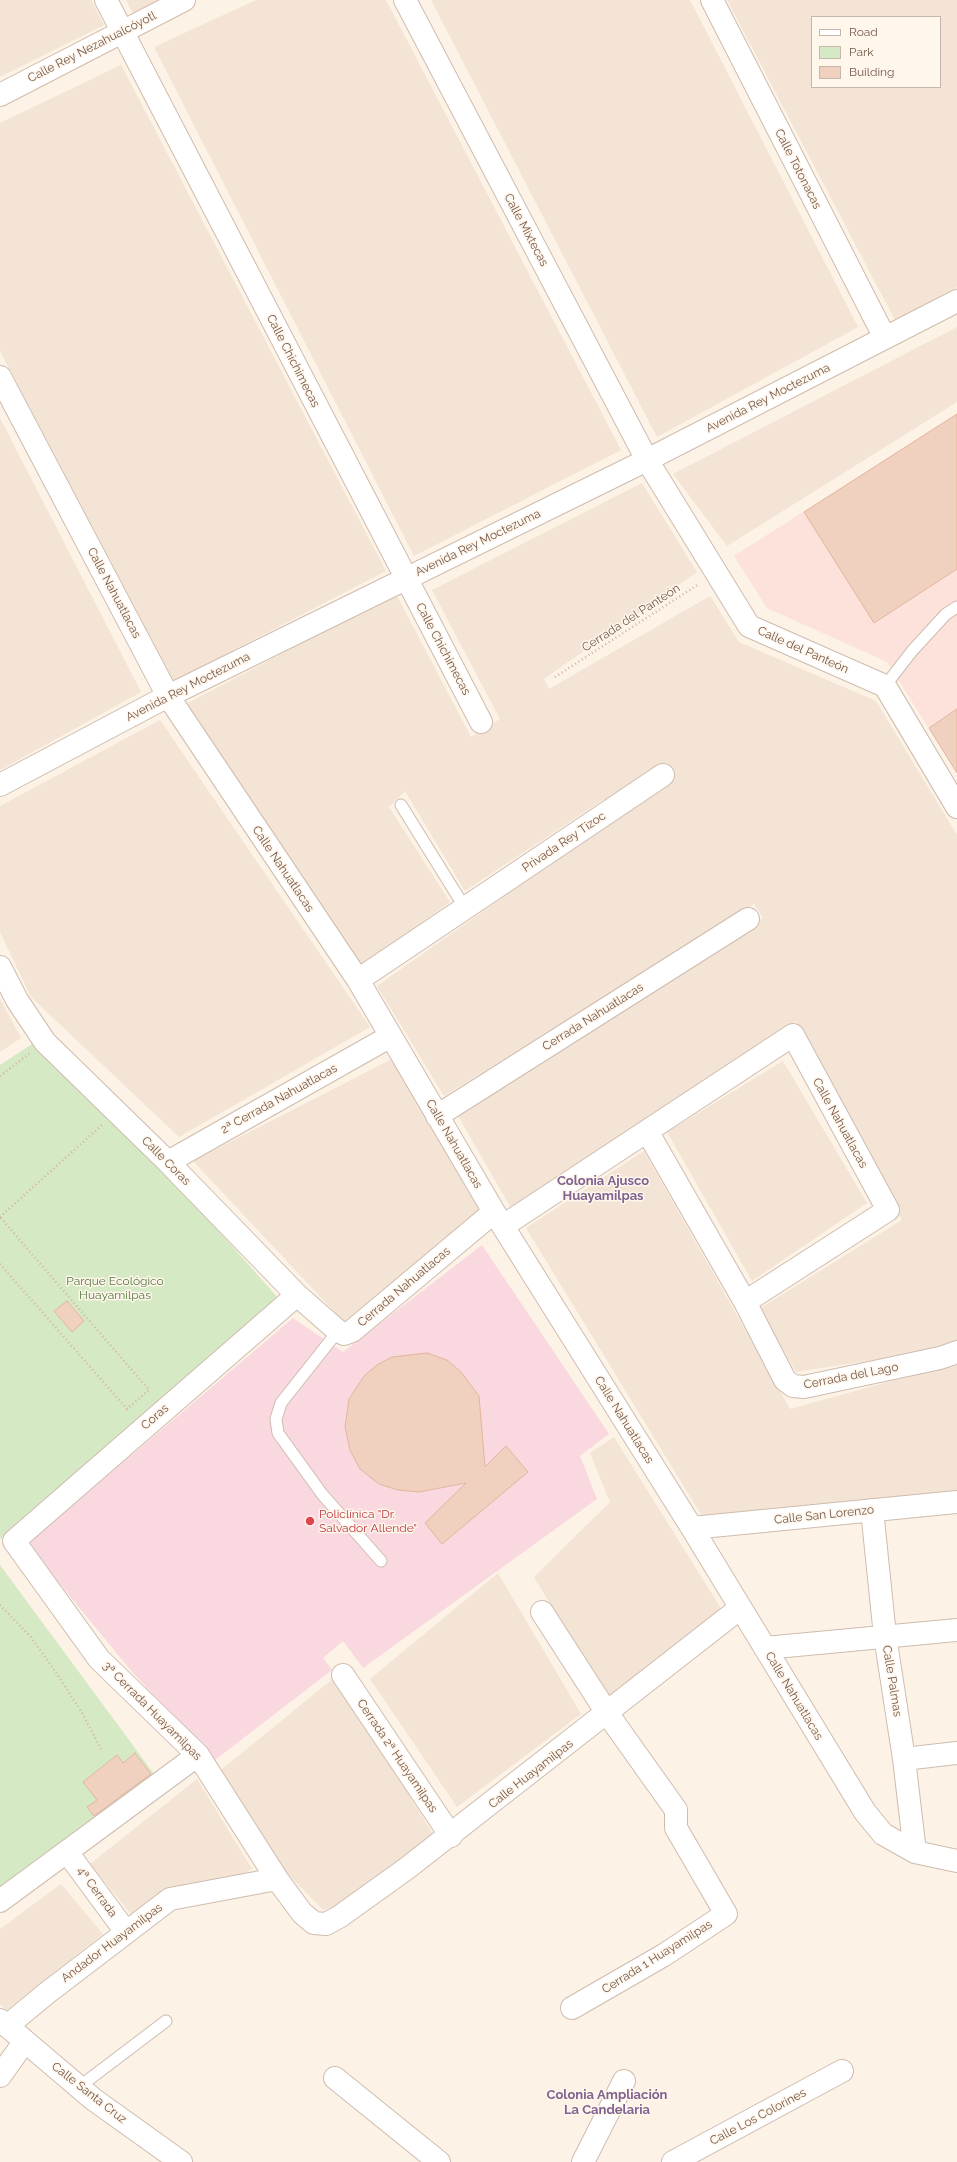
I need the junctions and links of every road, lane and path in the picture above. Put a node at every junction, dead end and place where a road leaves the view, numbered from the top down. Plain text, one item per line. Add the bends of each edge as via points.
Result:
1 (106, 0) edge
2 (184, 0) edge
3 (405, 0) edge
4 (712, 0) edge
5 (122, 32) junction
6 (0, 95) edge
7 (957, 301) edge
8 (885, 338) junction
9 (0, 377) edge
10 (647, 460) junction
11 (716, 574) junction
12 (406, 579) junction
13 (957, 606) edge
14 (555, 677) dead end
15 (885, 686) junction
16 (168, 696) junction
17 (481, 722) dead end
18 (663, 775) dead end
19 (0, 785) edge
20 (401, 805) dead end
21 (957, 807) edge
22 (465, 908) junction
23 (748, 919) dead end
24 (0, 967) edge
25 (358, 980) junction
26 (792, 1035) joint
27 (390, 1036) junction
28 (45, 1042) junction
29 (0, 1076) edge
30 (437, 1116) junction
31 (105, 1122) dead end
32 (647, 1130) junction
33 (168, 1162) junction
34 (0, 1217) edge
35 (498, 1219) junction
36 (0, 1264) edge
37 (297, 1295) junction
38 (745, 1302) junction
39 (345, 1331) junction
40 (957, 1352) edge
41 (957, 1502) edge
42 (872, 1510) junction
43 (692, 1528) junction
44 (14, 1541) joint
45 (381, 1561) dead end
46 (0, 1605) edge
47 (740, 1609) junction
48 (542, 1612) dead end
49 (957, 1630) edge
50 (885, 1636) junction
51 (765, 1648) junction
52 (344, 1675) dead end
53 (607, 1713) junction
54 (102, 1751) dead end
55 (957, 1753) edge
56 (198, 1755) junction
57 (904, 1759) junction
58 (451, 1836) junction
59 (68, 1852) junction
60 (915, 1852) junction
61 (957, 1861) edge
62 (277, 1879) junction
63 (0, 1901) edge
64 (314, 1923) joint
65 (126, 1932) junction
66 (572, 2008) dead end
67 (166, 2021) dead end
68 (4, 2023) edge
69 (25, 2041) junction
70 (842, 2071) dead end
71 (0, 2076) edge
72 (335, 2078) dead end
73 (624, 2081) dead end
74 (79, 2087) junction
75 (181, 2162) edge
76 (439, 2162) edge
77 (583, 2162) edge
78 (673, 2162) edge

1 - 5 street, Calle Chichimecas
2 - 5 street, Calle Rey Nezahualcóyotl
3 - 10 street, Calle Mixtecas
4 - 8 street, Calle Totonacas
5 - 6 street, Calle Rey Nezahualcóyotl
5 - 12 street, Calle Chichimecas
7 - 8 street, Avenida Rey Moctezuma
8 - 10 street, Avenida Rey Moctezuma
9 - 16 street, Calle Nahuatlacas
10 - 11 street, Calle del Panteón
10 - 12 street, Avenida Rey Moctezuma
11 - 14 path, Cerrada del Panteón
11 - 15 street, Calle del Panteón via 748,626
12 - 16 street, Avenida Rey Moctezuma
12 - 17 street, Calle Chichimecas
13 - 15 lane via 946,614 912,651
15 - 21 street
16 - 19 street, Avenida Rey Moctezuma
16 - 25 street, Calle Nahuatlacas
18 - 22 street, Privada Rey Tizoc
20 - 22 lane
22 - 25 street, Privada Rey Tizoc
23 - 30 street, Cerrada Nahuatlacas
24 - 28 street, Calle Coras via 17,1000
25 - 27 street, Calle Nahuatlacas
26 - 32 street, Cerrada Nahuatlacas
26 - 38 street, Calle Nahuatlacas via 888,1210
27 - 30 street, Calle Nahuatlacas
27 - 33 street, 2ª Cerrada Nahuatlacas
28 - 29 path
28 - 33 street, Calle Coras
30 - 35 street, Calle Nahuatlacas
31 - 34 path
32 - 35 street, Cerrada Nahuatlacas
32 - 38 street, Cerrada del Lago
33 - 37 street, Calle Coras
34 - 36 path via 149,1390 127,1409
35 - 39 street, Cerrada Nahuatlacas
35 - 43 street, Calle Nahuatlacas
37 - 39 street, Calle Coras
37 - 44 street, Coras
38 - 40 street, Cerrada del Lago via 785,1380 793,1386 804,1387 940,1358
39 - 45 lane via 281,1403 276,1418 278,1433 322,1494
41 - 42 street, Calle San Lorenzo
42 - 43 street, Calle San Lorenzo
42 - 50 street, Calle Palmas
43 - 47 street, Calle Nahuatlacas
44 - 56 street, 3ª Cerrada Huayamilpas via 99,1658
46 - 54 path via 30,1636 53,1668 82,1711
47 - 51 street, Calle Nahuatlacas
47 - 53 street, Calle Huayamilpas
48 - 53 street
49 - 50 street
50 - 51 street
50 - 57 street, Calle Palmas
51 - 60 street, Calle Nahuatlacas via 865,1812 883,1834
52 - 58 street, Cerrada 2ª Huayamilpas
53 - 58 street, Calle Huayamilpas
53 - 66 street, Cerrada 1 Huayamilpas via 676,1810 676,1828 726,1914 664,1955
55 - 57 street
56 - 59 street
56 - 62 street, 3ª Cerrada Huayamilpas
57 - 60 street, Calle Palmas
58 - 64 street, Calle Huayamilpas via 339,1917 326,1924
59 - 63 street
59 - 65 street, 4ª Cerrada
60 - 61 street, Calle Nahuatlacas
62 - 64 street, 3ª Cerrada Huayamilpas via 302,1913
62 - 65 street, Andador Huayamilpas via 170,1899
65 - 68 street, Andador Huayamilpas
67 - 74 lane
68 - 69 street, Calle Santa Cruz
69 - 71 street
69 - 74 street, Calle Santa Cruz
70 - 78 street, Calle Los Colorines
72 - 76 street
73 - 77 street
74 - 75 street, Calle Santa Cruz

